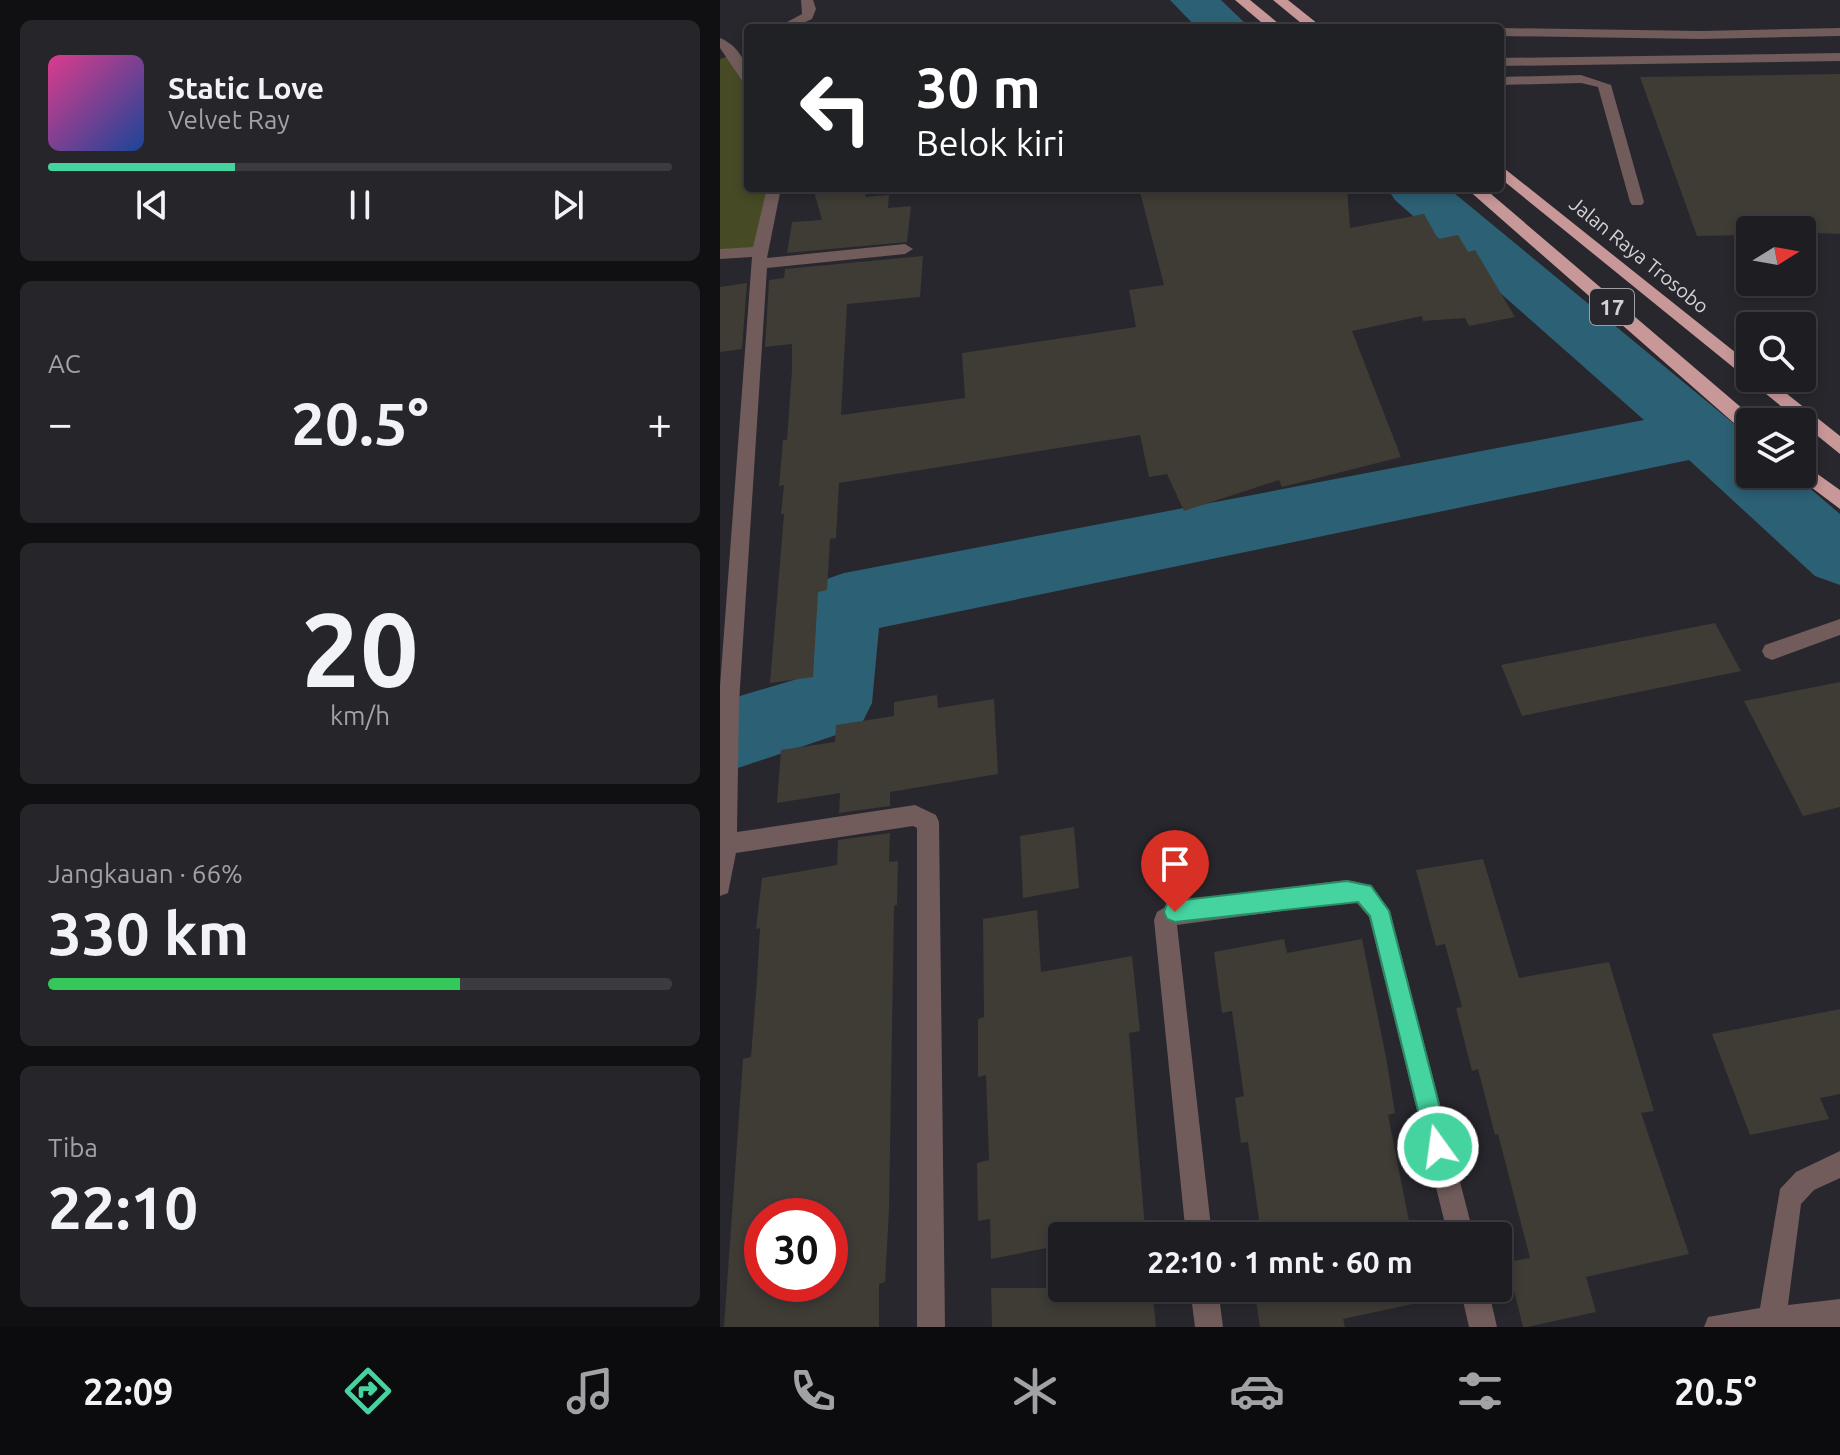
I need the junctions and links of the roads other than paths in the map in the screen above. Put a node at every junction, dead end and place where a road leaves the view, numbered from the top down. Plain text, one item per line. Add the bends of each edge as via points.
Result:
1 (807, 0) edge
2 (1242, 0) edge
3 (1280, 0) edge
4 (791, 24) edge
5 (1272, 24) edge
6 (1311, 24) edge
7 (1504, 32) edge
8 (1840, 32) edge
9 (720, 42) edge
10 (726, 54) edge
11 (1840, 57) edge
12 (1504, 62) edge
13 (744, 74) edge
14 (1504, 81) edge
15 (1504, 173) edge
16 (773, 192) edge
17 (1479, 192) edge
18 (1637, 202) dead end
19 (905, 249) dead end
20 (720, 254) edge
21 (760, 258) junction
22 (1736, 363) edge
23 (1772, 392) edge
24 (1736, 414) edge
25 (1840, 447) edge
26 (1816, 481) edge
27 (1840, 501) edge
28 (1840, 627) edge
29 (1772, 651) dead end
30 (727, 709) edge
31 (724, 819) edge
32 (726, 844) junction
33 (720, 885) edge
34 (1840, 1164) edge
35 (1197, 1222) edge
36 (1457, 1222) edge
37 (1206, 1302) edge
38 (1477, 1302) edge
39 (1840, 1313) edge
40 (1773, 1324) edge
41 (931, 1327) edge
42 (1209, 1327) edge
43 (1483, 1327) edge
44 (1718, 1327) edge

1 - 4 street via 808,16
2 - 5 highway
3 - 6 highway
7 - 8 street
9 - 10 street
10 - 13 street
11 - 12 street
14 - 18 street via 1602,83
15 - 22 highway, Jalan Raya Trosobo / 17
16 - 21 street
17 - 24 highway, 17
19 - 21 street
20 - 21 street
21 - 30 street
23 - 25 highway
26 - 27 highway
28 - 29 street
30 - 31 street via 730,758
31 - 32 street
32 - 33 street
32 - 41 street via 915,815 928,822
34 - 40 street via 1805,1181 1789,1198
35 - 36 street via 1165,920 1175,912 1347,891 1363,893 1379,911
37 - 42 street
38 - 43 street
39 - 40 street
40 - 44 street

